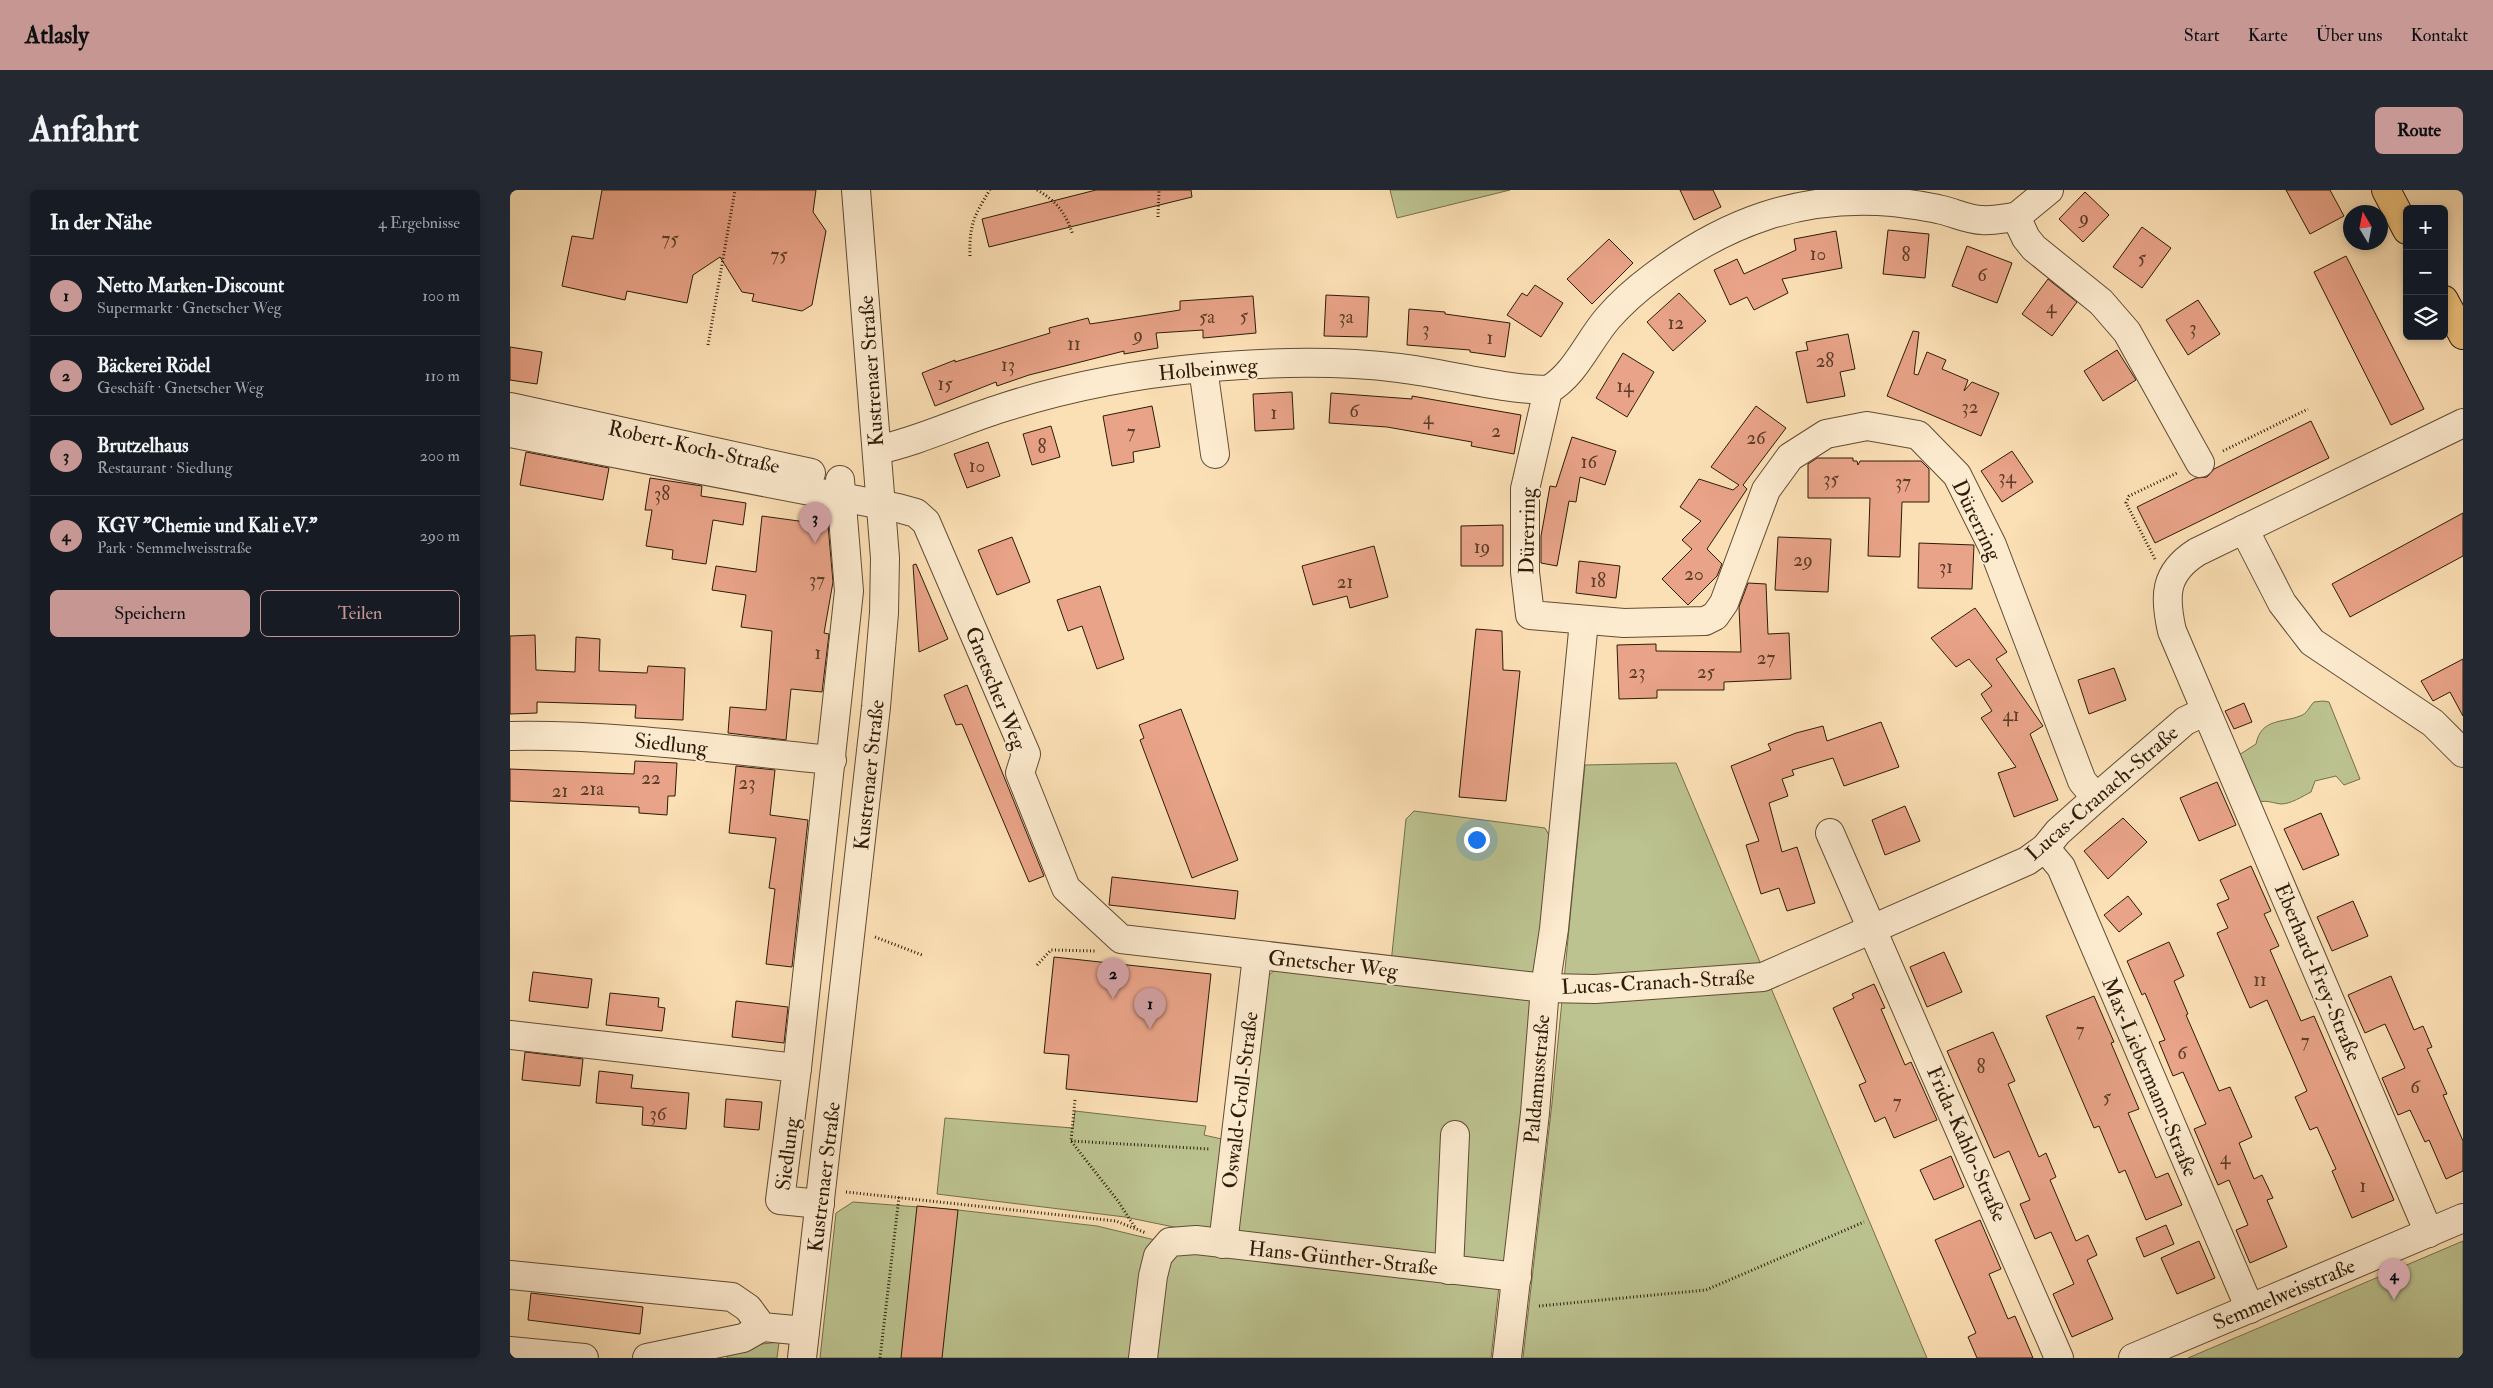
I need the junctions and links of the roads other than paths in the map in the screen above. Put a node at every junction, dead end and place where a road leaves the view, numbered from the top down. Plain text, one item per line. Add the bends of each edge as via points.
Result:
1 (856, 190) edge
2 (2049, 190) edge
3 (2386, 190) edge
4 (2016, 218) junction
5 (2403, 222) edge
6 (2448, 307) edge
7 (2463, 335) edge
8 (1203, 368) junction
9 (1548, 390) junction
10 (510, 407) edge
11 (2463, 423) edge
12 (510, 433) edge
13 (877, 450) junction
14 (1215, 454) dead end
15 (2200, 463) dead end
16 (773, 475) junction
17 (841, 488) junction
18 (880, 493) junction
19 (2244, 529) junction
20 (1584, 621) junction
21 (2206, 711) junction
22 (510, 736) edge
23 (2463, 753) edge
24 (832, 760) junction
25 (2096, 798) junction
26 (1830, 833) dead end
27 (2045, 848) junction
28 (1873, 930) junction
29 (1257, 956) junction
30 (1545, 988) junction
31 (510, 1035) edge
32 (797, 1068) junction
33 (1456, 1135) dead end
34 (821, 1196) junction
35 (2463, 1218) edge
36 (2429, 1233) junction
37 (1223, 1244) junction
38 (1449, 1270) junction
39 (510, 1275) edge
40 (1517, 1277) junction
41 (2250, 1309) junction
42 (762, 1327) junction
43 (806, 1331) junction
44 (510, 1350) edge
45 (584, 1358) edge
46 (647, 1358) edge
47 (802, 1358) edge
48 (1143, 1358) edge
49 (1507, 1358) edge
50 (2059, 1358) edge
51 (2133, 1358) edge

1 - 13 street, Kustrenaer Straße
2 - 4 street
3 - 5 main road
4 - 9 street via 1981,220 1893,202 1848,201 1766,214 1702,242 1641,286 1608,318 1562,382
4 - 15 street via 2034,248 2101,302 2127,332
6 - 7 main road
8 - 9 street, Holbeinweg via 1336,363 1454,375 1521,390
8 - 13 street, Holbeinweg via 1151,374 1054,393
8 - 14 street
9 - 20 street, Dürerring via 1525,489 1525,572 1530,615
10 - 16 street, Robert-Koch-Straße
11 - 19 street
12 - 16 street
13 - 18 street, Kustrenaer Straße
16 - 17 street
17 - 18 street
17 - 24 street, Siedlung via 849,591
18 - 29 street, Gnetscher Weg via 926,522 1026,754 1020,773 1066,888 1121,939
18 - 34 street, Kustrenaer Straße via 885,558 884,613
19 - 21 street via 2183,561 2172,573 2168,586 2172,631
19 - 23 street via 2282,603 2312,642 2433,724
20 - 25 street, Dürerring via 1705,621 1715,616 1724,603 1766,490 1790,457 1826,434 1866,426 1918,435 1957,475 1992,545 2082,781
20 - 30 street, Paldamusstraße via 1554,929
21 - 25 street, Lucas-Cranach-Straße via 2186,721
21 - 36 street, Eberhard-Frey-Straße
22 - 24 street, Siedlung via 620,739
24 - 32 street, Siedlung
25 - 27 street, Lucas-Cranach-Straße
26 - 28 street, Frida-Kahlo-Straße
27 - 28 street, Lucas-Cranach-Straße via 2028,861
27 - 41 street, Max-Liebermann-Straße via 2061,867
28 - 30 street, Lucas-Cranach-Straße via 1763,977 1595,989
28 - 50 street, Frida-Kahlo-Straße
29 - 30 street, Gnetscher Weg
29 - 37 street, Oswald-Croll-Straße
30 - 40 street, Paldamusstraße
31 - 32 street
32 - 34 street, Siedlung via 780,1200
33 - 38 street
34 - 43 street, Kustrenaer Straße
35 - 36 street, Semmelweisstraße
36 - 41 street, Semmelweisstraße
37 - 38 street, Hans-Günther-Straße
37 - 48 street, Hans-Günther-Straße via 1188,1240 1170,1242 1158,1256 1152,1276
38 - 40 street, Hans-Günther-Straße
39 - 42 street via 732,1296 748,1308
40 - 49 street, Paldamusstraße
41 - 51 street, Semmelweisstraße
42 - 43 street
42 - 46 street via 743,1338
43 - 47 street, Kustrenaer Straße
44 - 45 street

